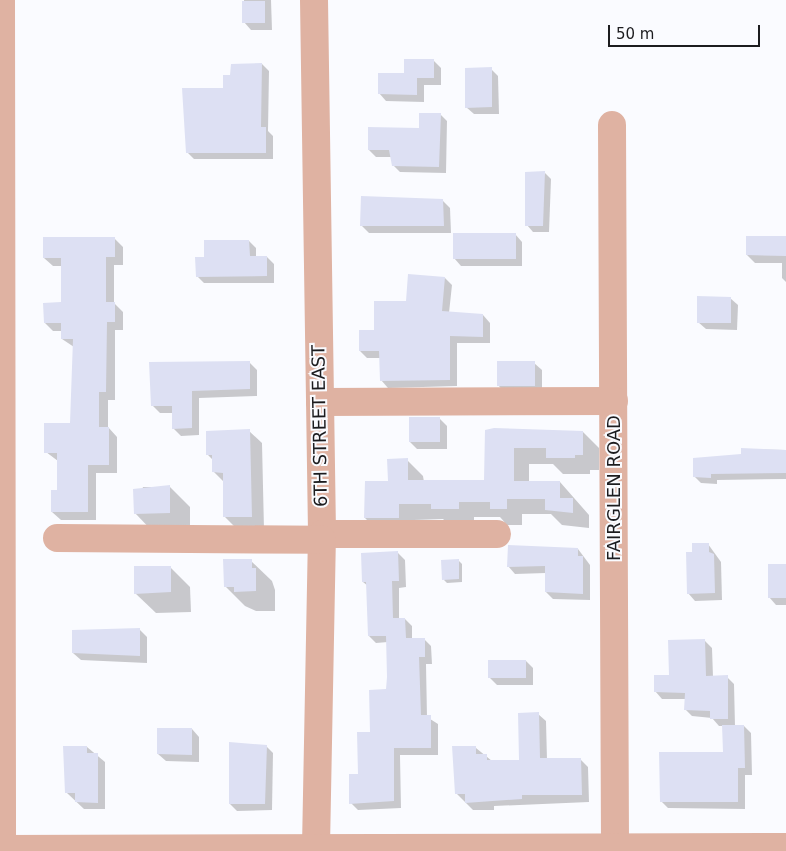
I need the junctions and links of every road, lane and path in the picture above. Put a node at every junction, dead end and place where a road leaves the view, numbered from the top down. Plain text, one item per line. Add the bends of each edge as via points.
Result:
1 (1, 0) edge
2 (314, 0) edge
3 (612, 125) dead end
4 (614, 401) junction
5 (320, 402) junction
6 (496, 534) dead end
7 (322, 537) junction
8 (57, 538) dead end
9 (786, 847) edge
10 (615, 849) edge
11 (2, 850) edge
12 (316, 850) edge

1 - 11 street
2 - 5 street, 6TH STREET EAST
3 - 4 street, FAIRGLEN ROAD
4 - 5 street
4 - 10 street, FAIRGLEN ROAD
5 - 7 street, 6TH STREET EAST
6 - 7 street
7 - 8 street
7 - 12 street, 6TH STREET EAST
9 - 10 street
10 - 12 street
11 - 12 street

